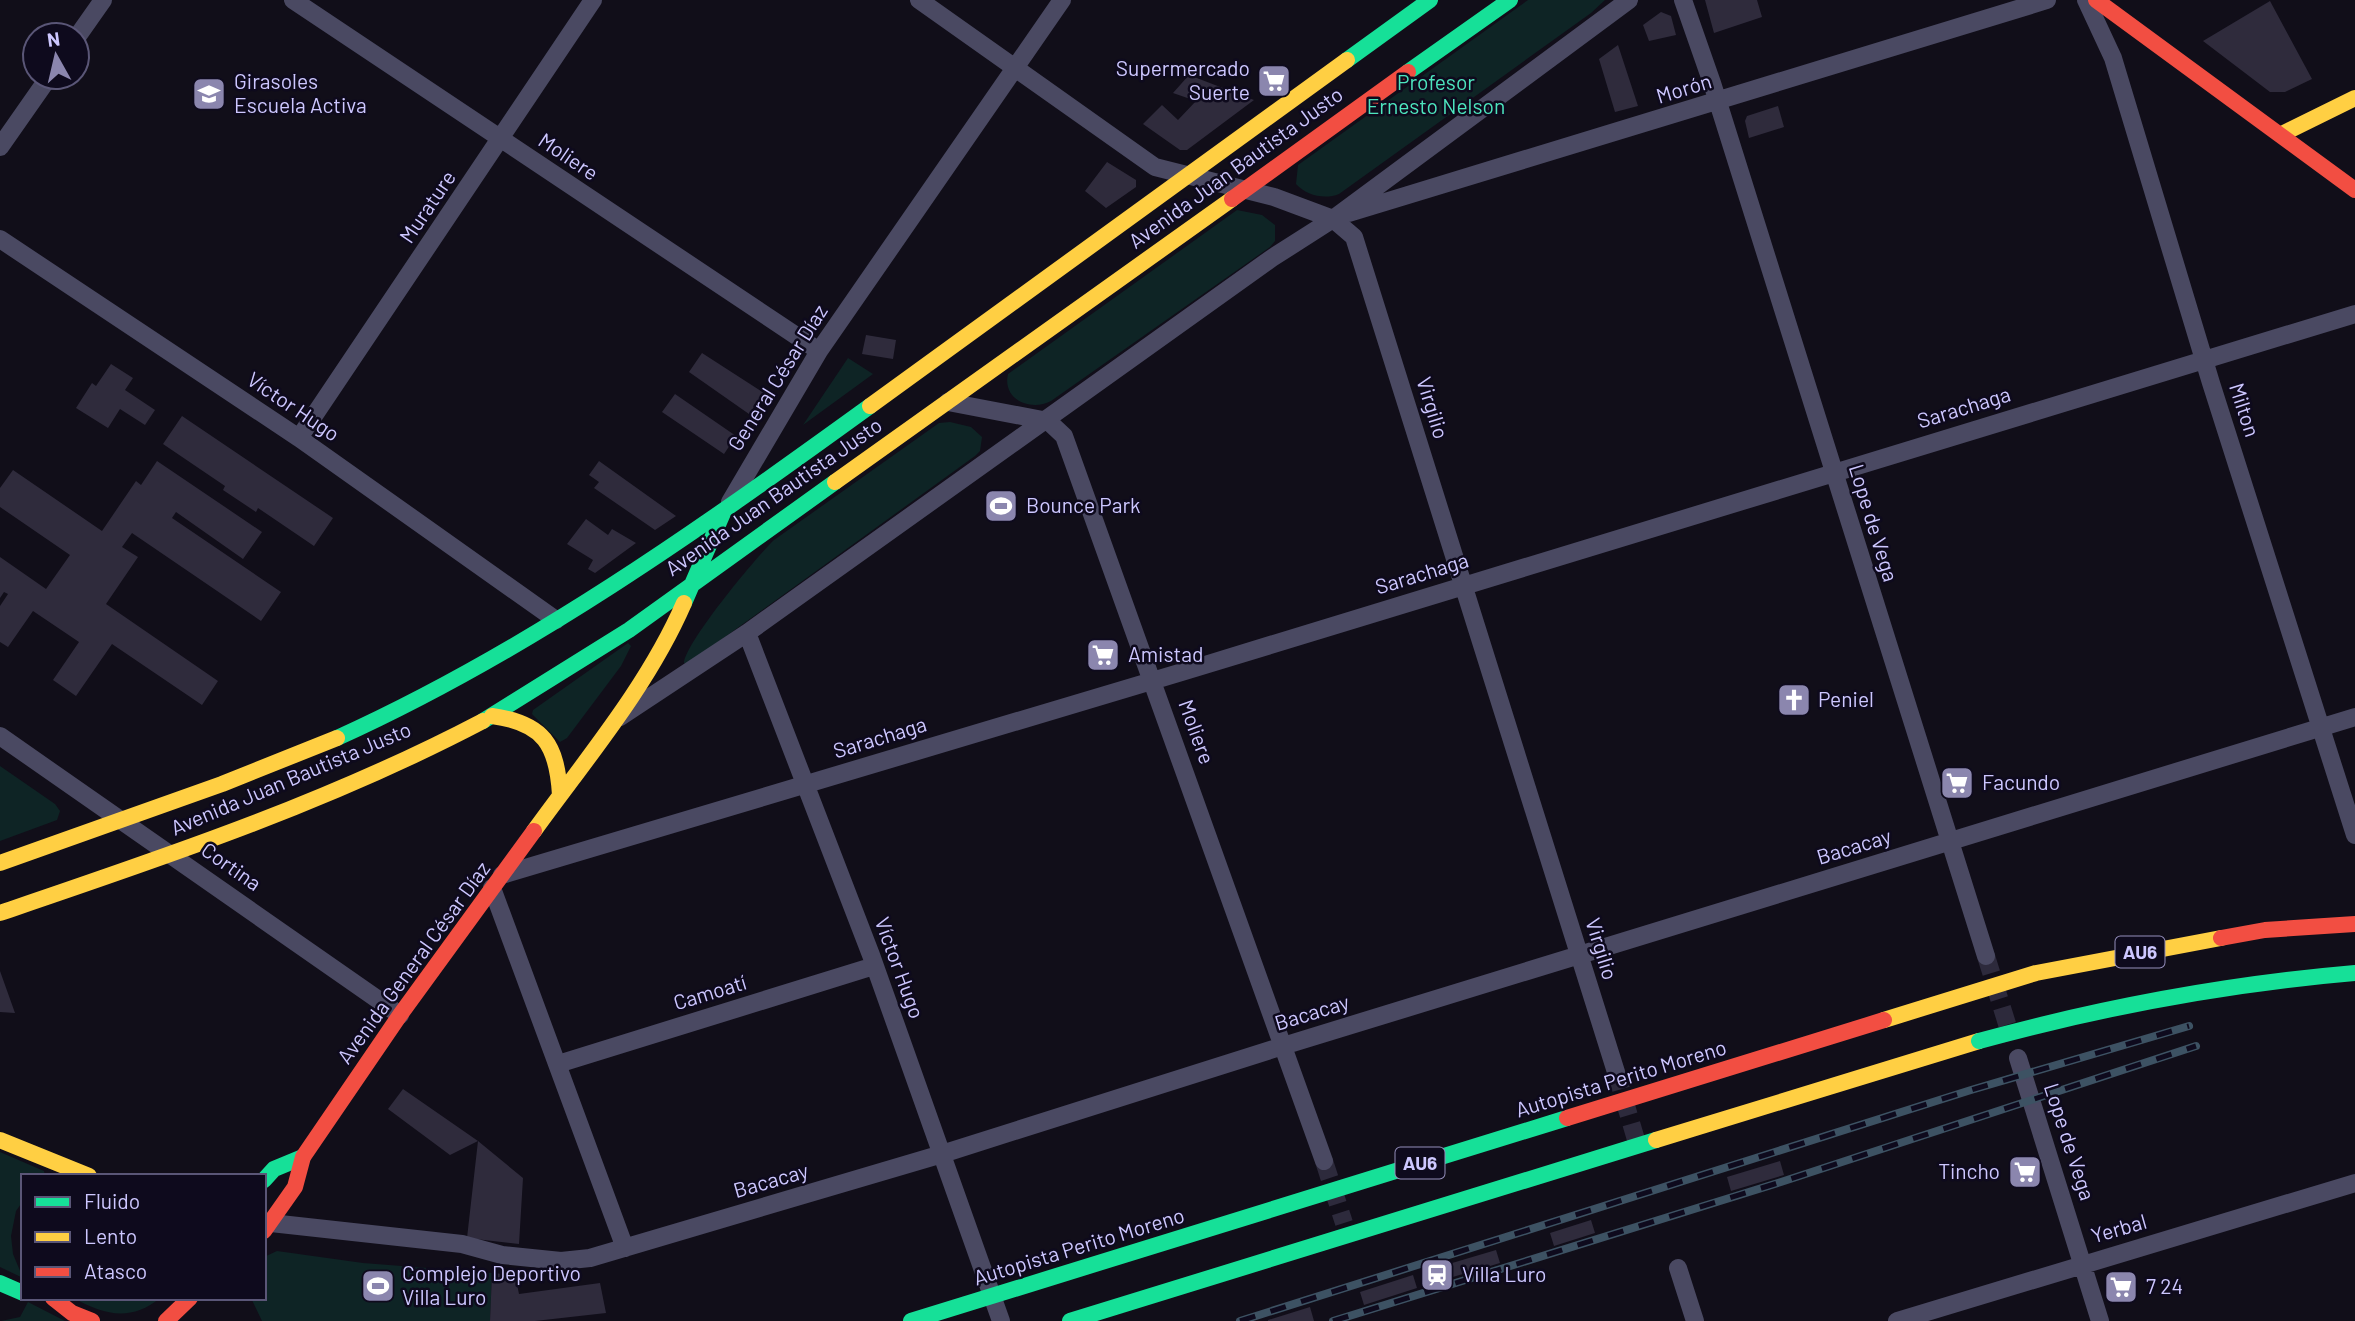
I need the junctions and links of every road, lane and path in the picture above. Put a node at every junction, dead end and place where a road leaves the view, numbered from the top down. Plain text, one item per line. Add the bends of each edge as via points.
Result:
1 (103, 0) edge
2 (293, 0) edge
3 (593, 0) edge
4 (919, 0) edge
5 (1062, 0) edge
6 (1430, 0) edge
7 (1510, 0) edge
8 (1629, 0) edge
9 (1683, 0) edge
10 (2047, 0) edge
11 (2086, 0) edge
12 (2096, 0) edge
13 (88, 21) edge
14 (1015, 66) junction
15 (39, 91) edge
16 (2355, 98) edge
17 (1718, 102) junction
18 (2281, 134) junction
19 (500, 139) junction
20 (0, 147) edge
21 (1188, 177) junction
22 (1246, 188) junction
23 (2355, 190) edge
24 (1333, 219) junction
25 (0, 239) edge
26 (2355, 314) edge
27 (819, 351) junction
28 (2204, 360) junction
29 (948, 402) junction
30 (1048, 421) junction
31 (299, 438) junction
32 (1833, 472) junction
33 (723, 513) junction
34 (695, 583) junction
35 (1463, 585) junction
36 (556, 620) junction
37 (747, 634) junction
38 (1153, 680) junction
39 (492, 716) junction
40 (2355, 717) edge
41 (614, 721) junction
42 (2320, 727) junction
43 (0, 736) edge
44 (805, 784) junction
45 (560, 795) junction
46 (121, 821) junction
47 (2355, 835) edge
48 (1950, 842) junction
49 (171, 854) junction
50 (0, 863) edge
51 (497, 882) junction
52 (0, 913) edge
53 (2355, 924) edge
54 (1579, 955) junction
55 (1986, 956) tunnel mouth
56 (874, 966) junction
57 (2355, 973) edge
58 (400, 1015) junction
59 (1283, 1046) junction
60 (2018, 1058) tunnel mouth
61 (558, 1064) junction
62 (1616, 1072) tunnel mouth
63 (0, 1140) edge
64 (942, 1154) junction
65 (303, 1157) junction
66 (1324, 1161) tunnel mouth
67 (84, 1174) edge
68 (266, 1178) edge
69 (2355, 1183) edge
70 (268, 1227) edge
71 (625, 1248) junction
72 (2084, 1263) junction
73 (1678, 1268) dead end
74 (0, 1283) edge
75 (21, 1292) edge
76 (40, 1300) edge
77 (56, 1300) edge
78 (188, 1300) edge
79 (72, 1313) junction
80 (92, 1321) edge
81 (166, 1321) edge
82 (910, 1321) edge
83 (1001, 1321) edge
84 (1070, 1321) edge
85 (1695, 1321) edge
86 (1897, 1321) edge
87 (2100, 1321) edge

1 - 13 street
2 - 19 street, Moliere
3 - 19 street, Murature
4 - 14 street, Virgilio
5 - 14 street, General César Díaz
6 - 21 main road, Avenida Juan Bautista Justo
7 - 22 main road, Avenida Juan Bautista Justo
8 - 24 street
9 - 17 street, Lope de Vega
10 - 17 street, Morón
11 - 28 street, Milton via 2113,58
12 - 18 main road
14 - 21 street, Virgilio via 1155,167
14 - 27 street, General César Díaz
15 - 20 street
16 - 18 main road
17 - 24 street, Morón
17 - 32 street, Lope de Vega
18 - 23 main road
19 - 27 street, Moliere
19 - 31 street, Murature
21 - 22 street, Virgilio
21 - 33 main road, Avenida Juan Bautista Justo
22 - 24 street, Virgilio
22 - 29 main road, Avenida Juan Bautista Justo
24 - 30 street
24 - 35 street, Virgilio via 1354,237 1360,253
25 - 31 street, Víctor Hugo
26 - 28 street, Sarachaga
27 - 33 street, General César Díaz
28 - 32 street, Sarachaga
28 - 42 street, Milton
29 - 30 street
29 - 34 main road, Avenida Juan Bautista Justo
30 - 37 street
30 - 38 street, Moliere via 1064,436
31 - 36 street, Víctor Hugo
32 - 35 street, Sarachaga
32 - 48 street, Lope de Vega
33 - 34 main road, General César Díaz
33 - 36 main road, Avenida Juan Bautista Justo
34 - 39 main road, Avenida Juan Bautista Justo
34 - 41 main road, General César Díaz
35 - 38 street, Sarachaga
35 - 54 street, Virgilio
36 - 46 main road, Avenida Juan Bautista Justo via 436,691 381,717
37 - 41 street
37 - 44 street, Víctor Hugo
38 - 44 street, Sarachaga
38 - 59 street, Moliere
39 - 45 main road via 519,720 541,732 559,765
39 - 49 main road, Avenida Juan Bautista Justo via 347,785
40 - 42 street, Bacacay
41 - 45 main road, General César Díaz
42 - 47 street, Milton
42 - 48 street, Bacacay
43 - 46 street, Cortina
44 - 51 street, Sarachaga
44 - 56 street, Víctor Hugo
45 - 51 main road, Avenida General César Díaz
46 - 49 street, Cortina
46 - 50 main road, Avenida Juan Bautista Justo
48 - 54 street, Bacacay
48 - 55 street, Lope de Vega
49 - 52 main road, Avenida Juan Bautista Justo
49 - 58 street, Cortina
51 - 58 main road, Avenida General César Díaz
51 - 61 street
53 - 82 main road, Autopista Perito Moreno / AU6, bridge via 2264,930 2036,973
54 - 59 street, Bacacay
54 - 62 street, Virgilio
56 - 61 street, Camoatí
56 - 64 street, Víctor Hugo
57 - 84 main road, AU6, bridge via 2204,988 2052,1020
58 - 65 main road, Avenida General César Díaz
59 - 64 street, Bacacay
59 - 66 street, Moliere
60 - 72 street, Lope de Vega
61 - 71 street
63 - 67 main road
64 - 71 street, Bacacay
64 - 83 street, Víctor Hugo
65 - 68 main road via 274,1169
65 - 70 main road, Avenida General César Díaz via 295,1187
69 - 72 street, Yerbal
70 - 71 street, Bacacay via 462,1244 502,1255 561,1261
72 - 86 street, Yerbal
72 - 87 street, Lope de Vega
73 - 85 street
74 - 75 main road
76 - 79 main road
77 - 79 main road
78 - 81 main road
79 - 80 main road

